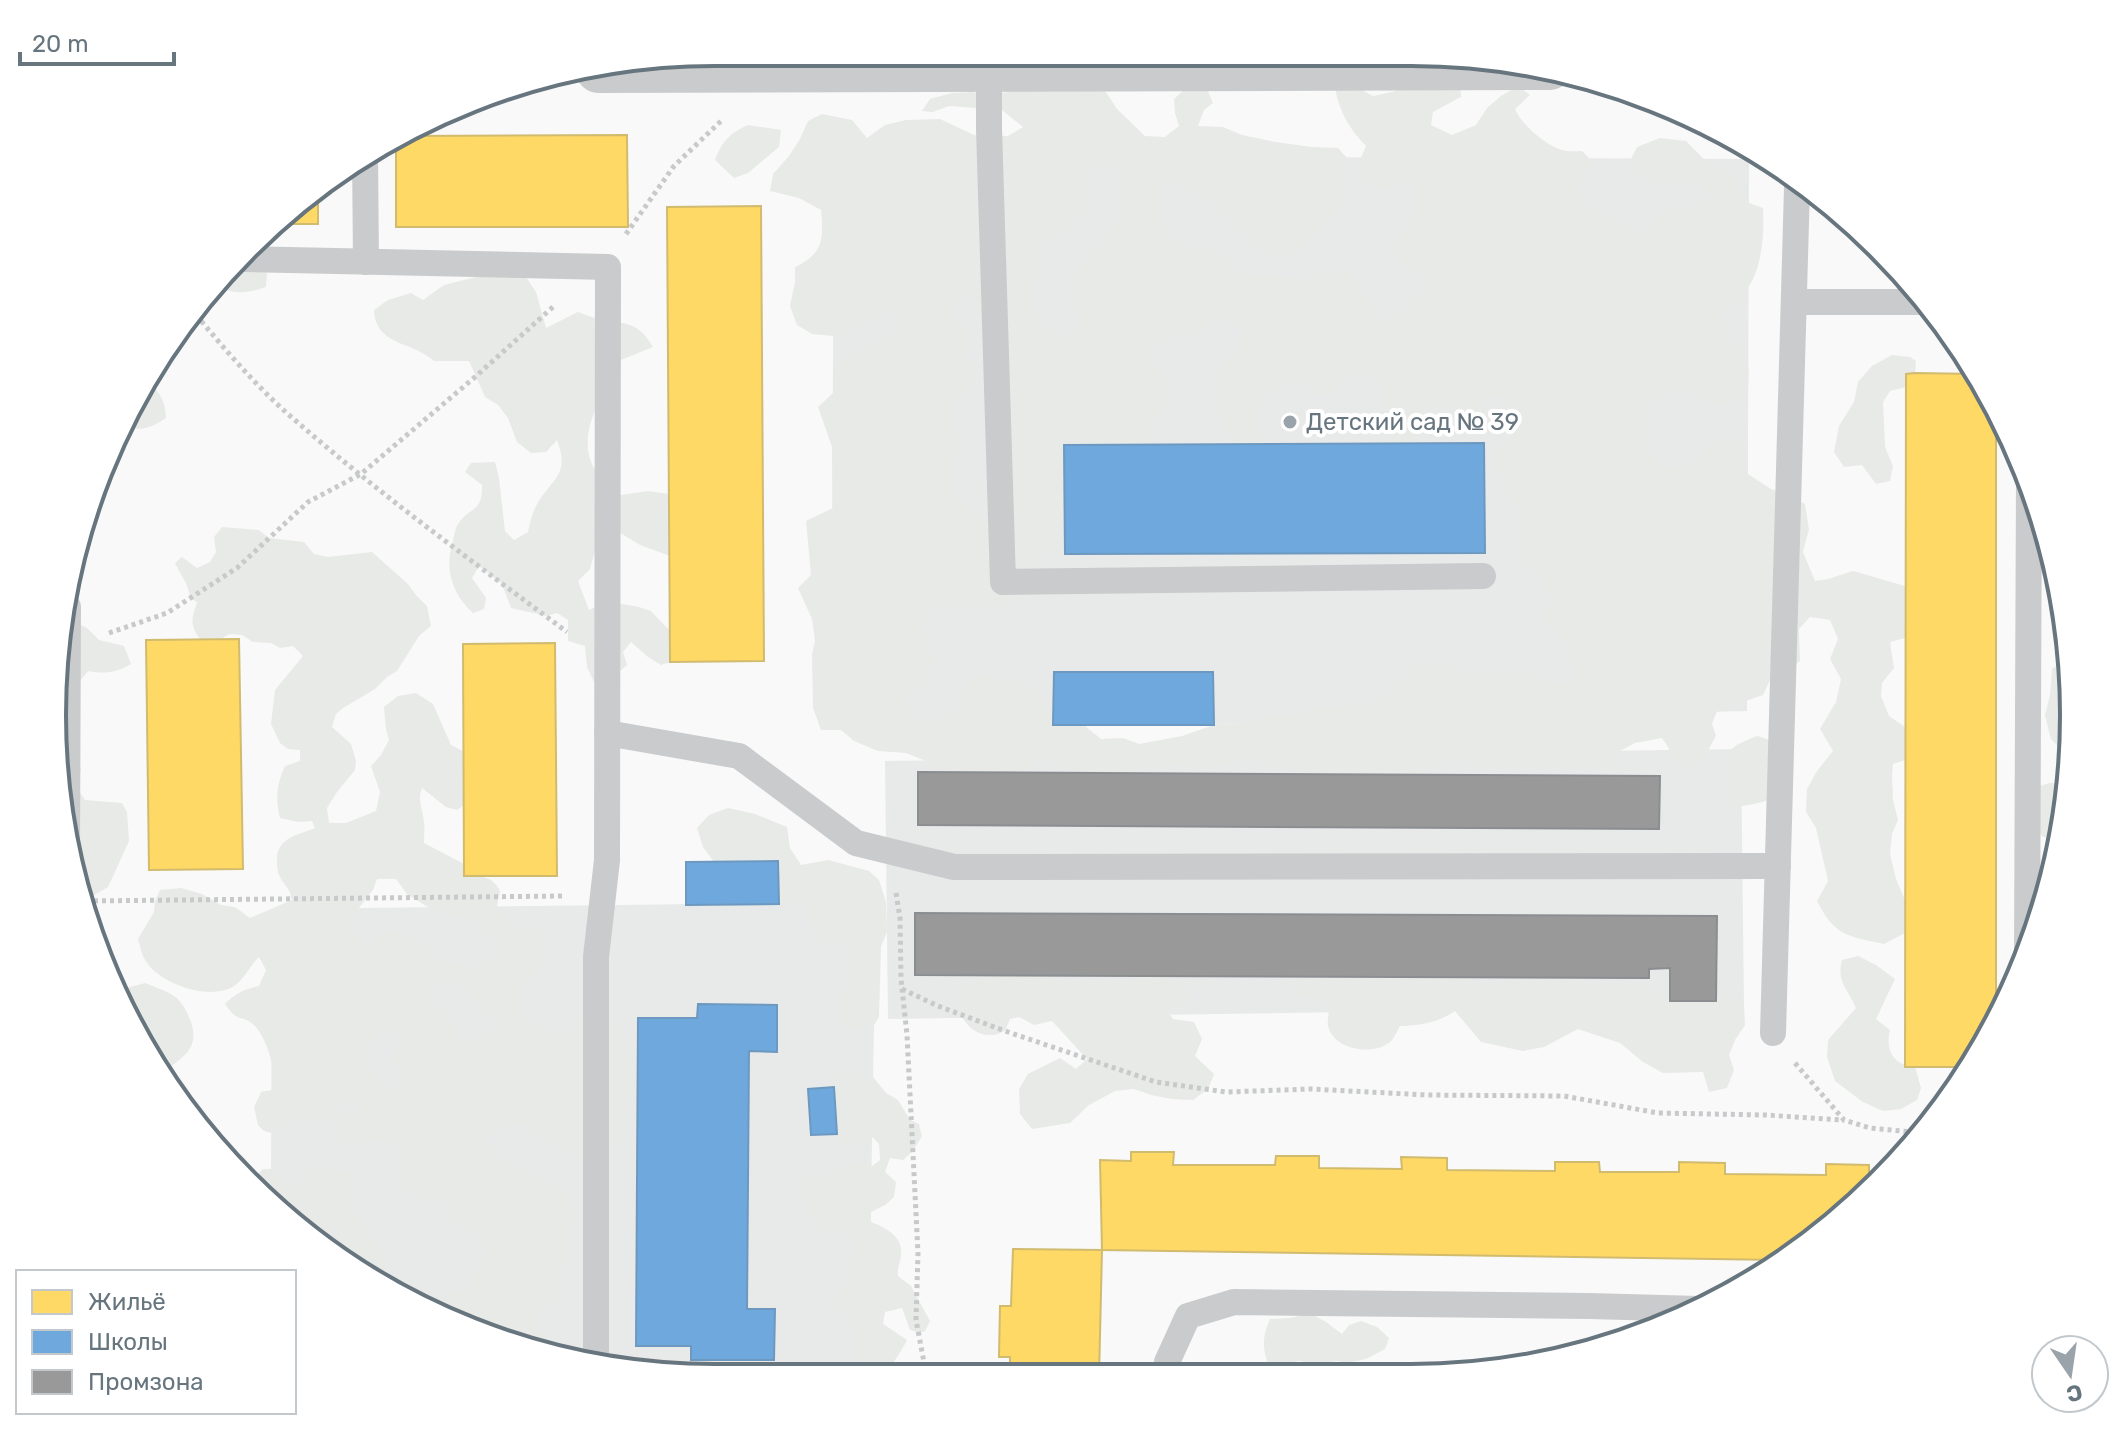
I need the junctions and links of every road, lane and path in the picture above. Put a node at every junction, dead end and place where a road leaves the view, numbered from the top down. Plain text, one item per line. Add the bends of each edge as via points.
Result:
1 (1066, 66) edge
2 (989, 70) junction
3 (640, 71) edge
4 (729, 114) dead end
5 (365, 168) edge
6 (1797, 193) edge
7 (253, 259) edge
8 (366, 262) junction
9 (597, 267) junction
10 (1794, 302) junction
11 (1911, 302) edge
12 (200, 320) edge
13 (361, 474) junction
14 (2029, 516) edge
15 (1483, 576) dead end
16 (68, 661) edge
17 (607, 661) junction
18 (68, 665) edge
19 (607, 733) junction
20 (67, 761) edge
21 (888, 850) junction
22 (1778, 866) junction
23 (603, 896) junction
24 (93, 901) edge
25 (2027, 920) edge
26 (902, 989) junction
27 (1773, 1033) joint
28 (1844, 1120) junction
29 (1908, 1132) edge
30 (1674, 1308) edge
31 (596, 1353) edge
32 (924, 1364) edge
33 (1167, 1364) edge

1 - 2 street
2 - 3 street
2 - 15 lane via 1003,582
4 - 9 path via 674,166 620,244
5 - 8 lane
6 - 10 lane
7 - 8 lane
8 - 9 lane
9 - 13 path
9 - 17 lane via 608,267
10 - 11 lane
10 - 22 lane
12 - 13 path via 294,420
13 - 16 path via 308,502 237,568 167,613 110,632
13 - 17 path
14 - 25 lane
17 - 19 lane
18 - 20 lane
19 - 21 lane via 739,756 856,843
19 - 23 lane
21 - 22 lane via 954,867
21 - 26 path via 900,918
22 - 27 lane
23 - 24 path
23 - 31 lane via 596,957
26 - 28 path via 993,1027 1156,1082 1226,1092 1311,1089 1564,1096 1658,1113
26 - 32 path via 918,1253 916,1320
27 - 28 path
28 - 29 path
30 - 33 lane via 1234,1302 1188,1316

